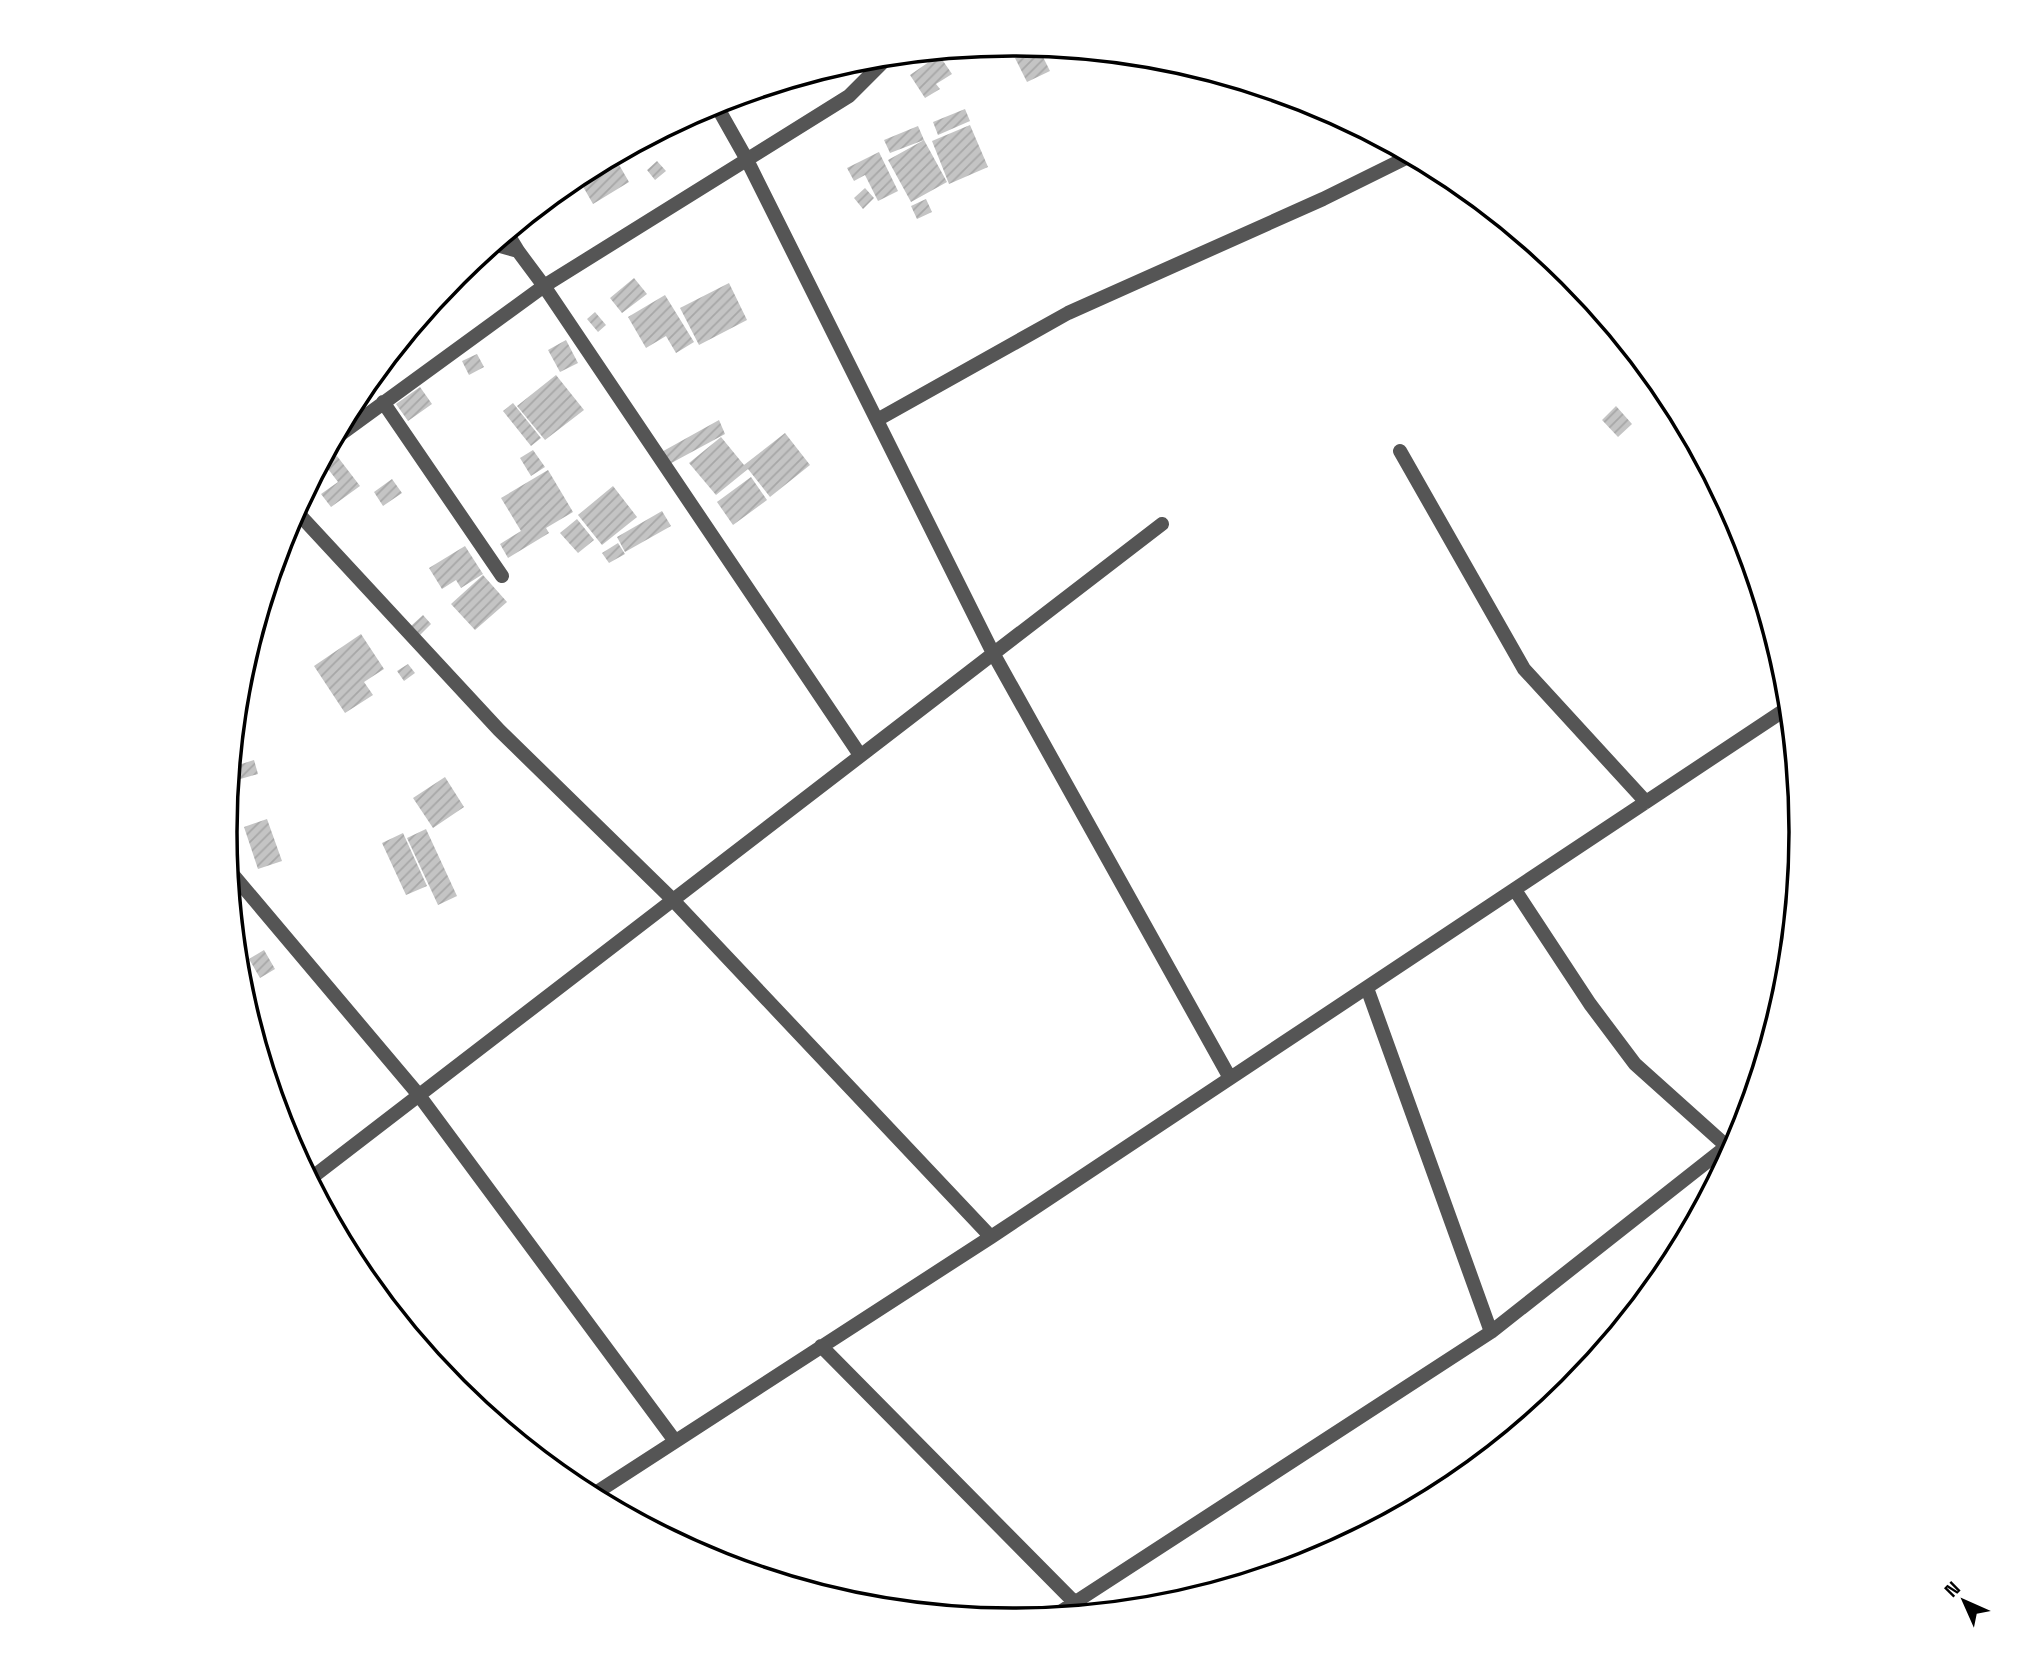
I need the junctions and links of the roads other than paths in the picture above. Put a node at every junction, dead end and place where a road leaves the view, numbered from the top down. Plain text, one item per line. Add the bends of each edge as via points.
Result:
1 (876, 69) edge
2 (721, 113) edge
3 (746, 158) junction
4 (1402, 160) edge
5 (512, 241) edge
6 (504, 247) edge
7 (518, 251) junction
8 (544, 286) junction
9 (383, 402) junction
10 (877, 420) junction
11 (353, 424) edge
12 (1400, 452) dead end
13 (304, 520) edge
14 (1162, 524) dead end
15 (502, 576) dead end
16 (993, 653) junction
17 (1780, 713) edge
18 (859, 755) junction
19 (1646, 802) junction
20 (239, 882) edge
21 (1515, 890) junction
22 (671, 898) junction
23 (1367, 988) junction
24 (1230, 1078) junction
25 (418, 1094) junction
26 (1724, 1143) edge
27 (1716, 1160) edge
28 (317, 1173) edge
29 (991, 1237) junction
30 (1491, 1332) junction
31 (821, 1346) junction
32 (675, 1441) junction
33 (601, 1489) edge
34 (1086, 1604) edge
35 (1077, 1605) edge

1 - 3 street via 849,96
2 - 3 street
3 - 8 street
3 - 10 street
4 - 10 street via 1068,313
5 - 7 street
6 - 7 street
7 - 8 street
8 - 9 street
8 - 18 street
9 - 11 street
9 - 15 street
10 - 16 street
12 - 19 street via 1524,669
13 - 22 street via 499,730
14 - 16 street
16 - 18 street
16 - 24 street
17 - 19 street
18 - 22 street
19 - 21 street
20 - 25 street
21 - 23 street
21 - 26 street via 1635,1064
22 - 25 street
22 - 29 street
23 - 24 street
23 - 30 street
24 - 29 street
25 - 28 street
25 - 32 street
27 - 30 street
29 - 31 street
30 - 34 street
31 - 32 street
31 - 35 street
32 - 33 street

